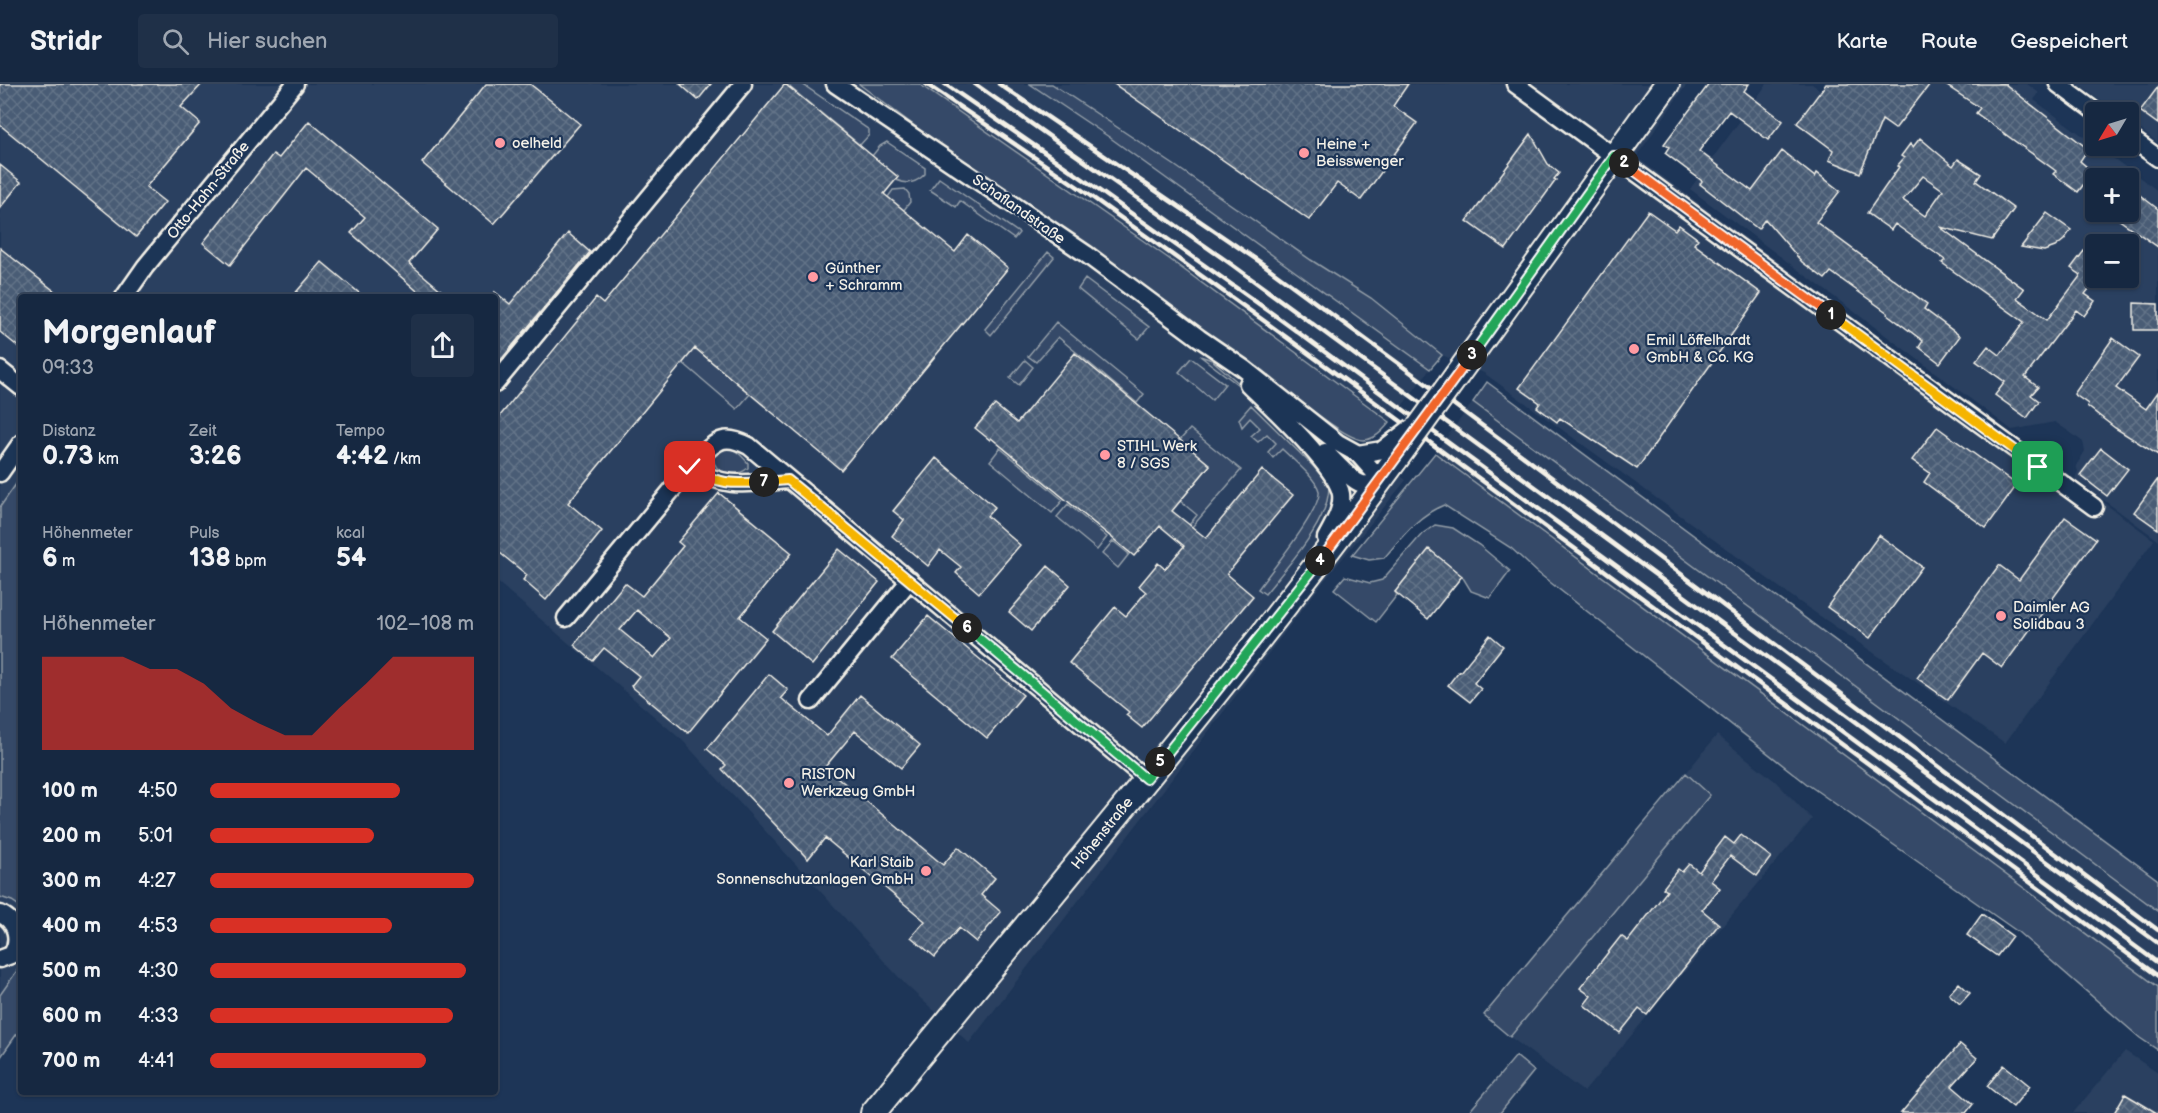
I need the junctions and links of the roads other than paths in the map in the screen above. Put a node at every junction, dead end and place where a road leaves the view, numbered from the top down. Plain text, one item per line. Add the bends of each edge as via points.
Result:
1 (295, 84) edge
2 (743, 84) edge
3 (835, 84) edge
4 (1515, 84) edge
5 (1667, 84) edge
6 (2058, 84) edge
7 (2085, 104) edge
8 (2139, 144) edge
9 (1614, 156) junction
10 (2158, 158) edge
11 (126, 294) edge
12 (1199, 338) junction
13 (0, 370) edge
14 (498, 380) edge
15 (18, 385) edge
16 (1259, 394) junction
17 (18, 447) edge
18 (1358, 454) junction
19 (1389, 455) junction
20 (690, 467) junction
21 (0, 473) edge
22 (788, 480) junction
23 (1381, 480) junction
24 (2094, 507) dead end
25 (910, 580) junction
26 (1301, 584) junction
27 (566, 618) dead end
28 (811, 701) dead end
29 (1146, 779) junction
30 (0, 914) edge
31 (0, 959) edge
32 (873, 1113) edge

1 - 11 street, Otto-Hahn-Straße
2 - 14 street
3 - 12 street, Schaflandstraße via 1086,254
4 - 9 street
5 - 9 main road, Höhenstraße
6 - 7 street
8 - 10 street
9 - 19 main road, Höhenstraße, bridge via 1429,414
9 - 24 street
12 - 16 street, Schaflandstraße
12 - 18 street, Schaflandstraße
13 - 15 street
16 - 23 street, Schaflandstraße via 1353,478 1362,484
16 - 26 street, Schaflandstraße via 1318,456 1338,482 1342,496 1337,518
17 - 21 street
18 - 19 street
18 - 23 street, Schaflandstraße
19 - 23 main road, Höhenstraße
20 - 22 street via 726,483
20 - 22 street via 713,445 735,439 749,446
20 - 27 street
22 - 25 street
23 - 26 main road, Höhenstraße
25 - 28 street
25 - 29 street
26 - 29 main road, Höhenstraße
29 - 32 main road, Höhenstraße
30 - 31 street via 12,923 17,942 11,955

